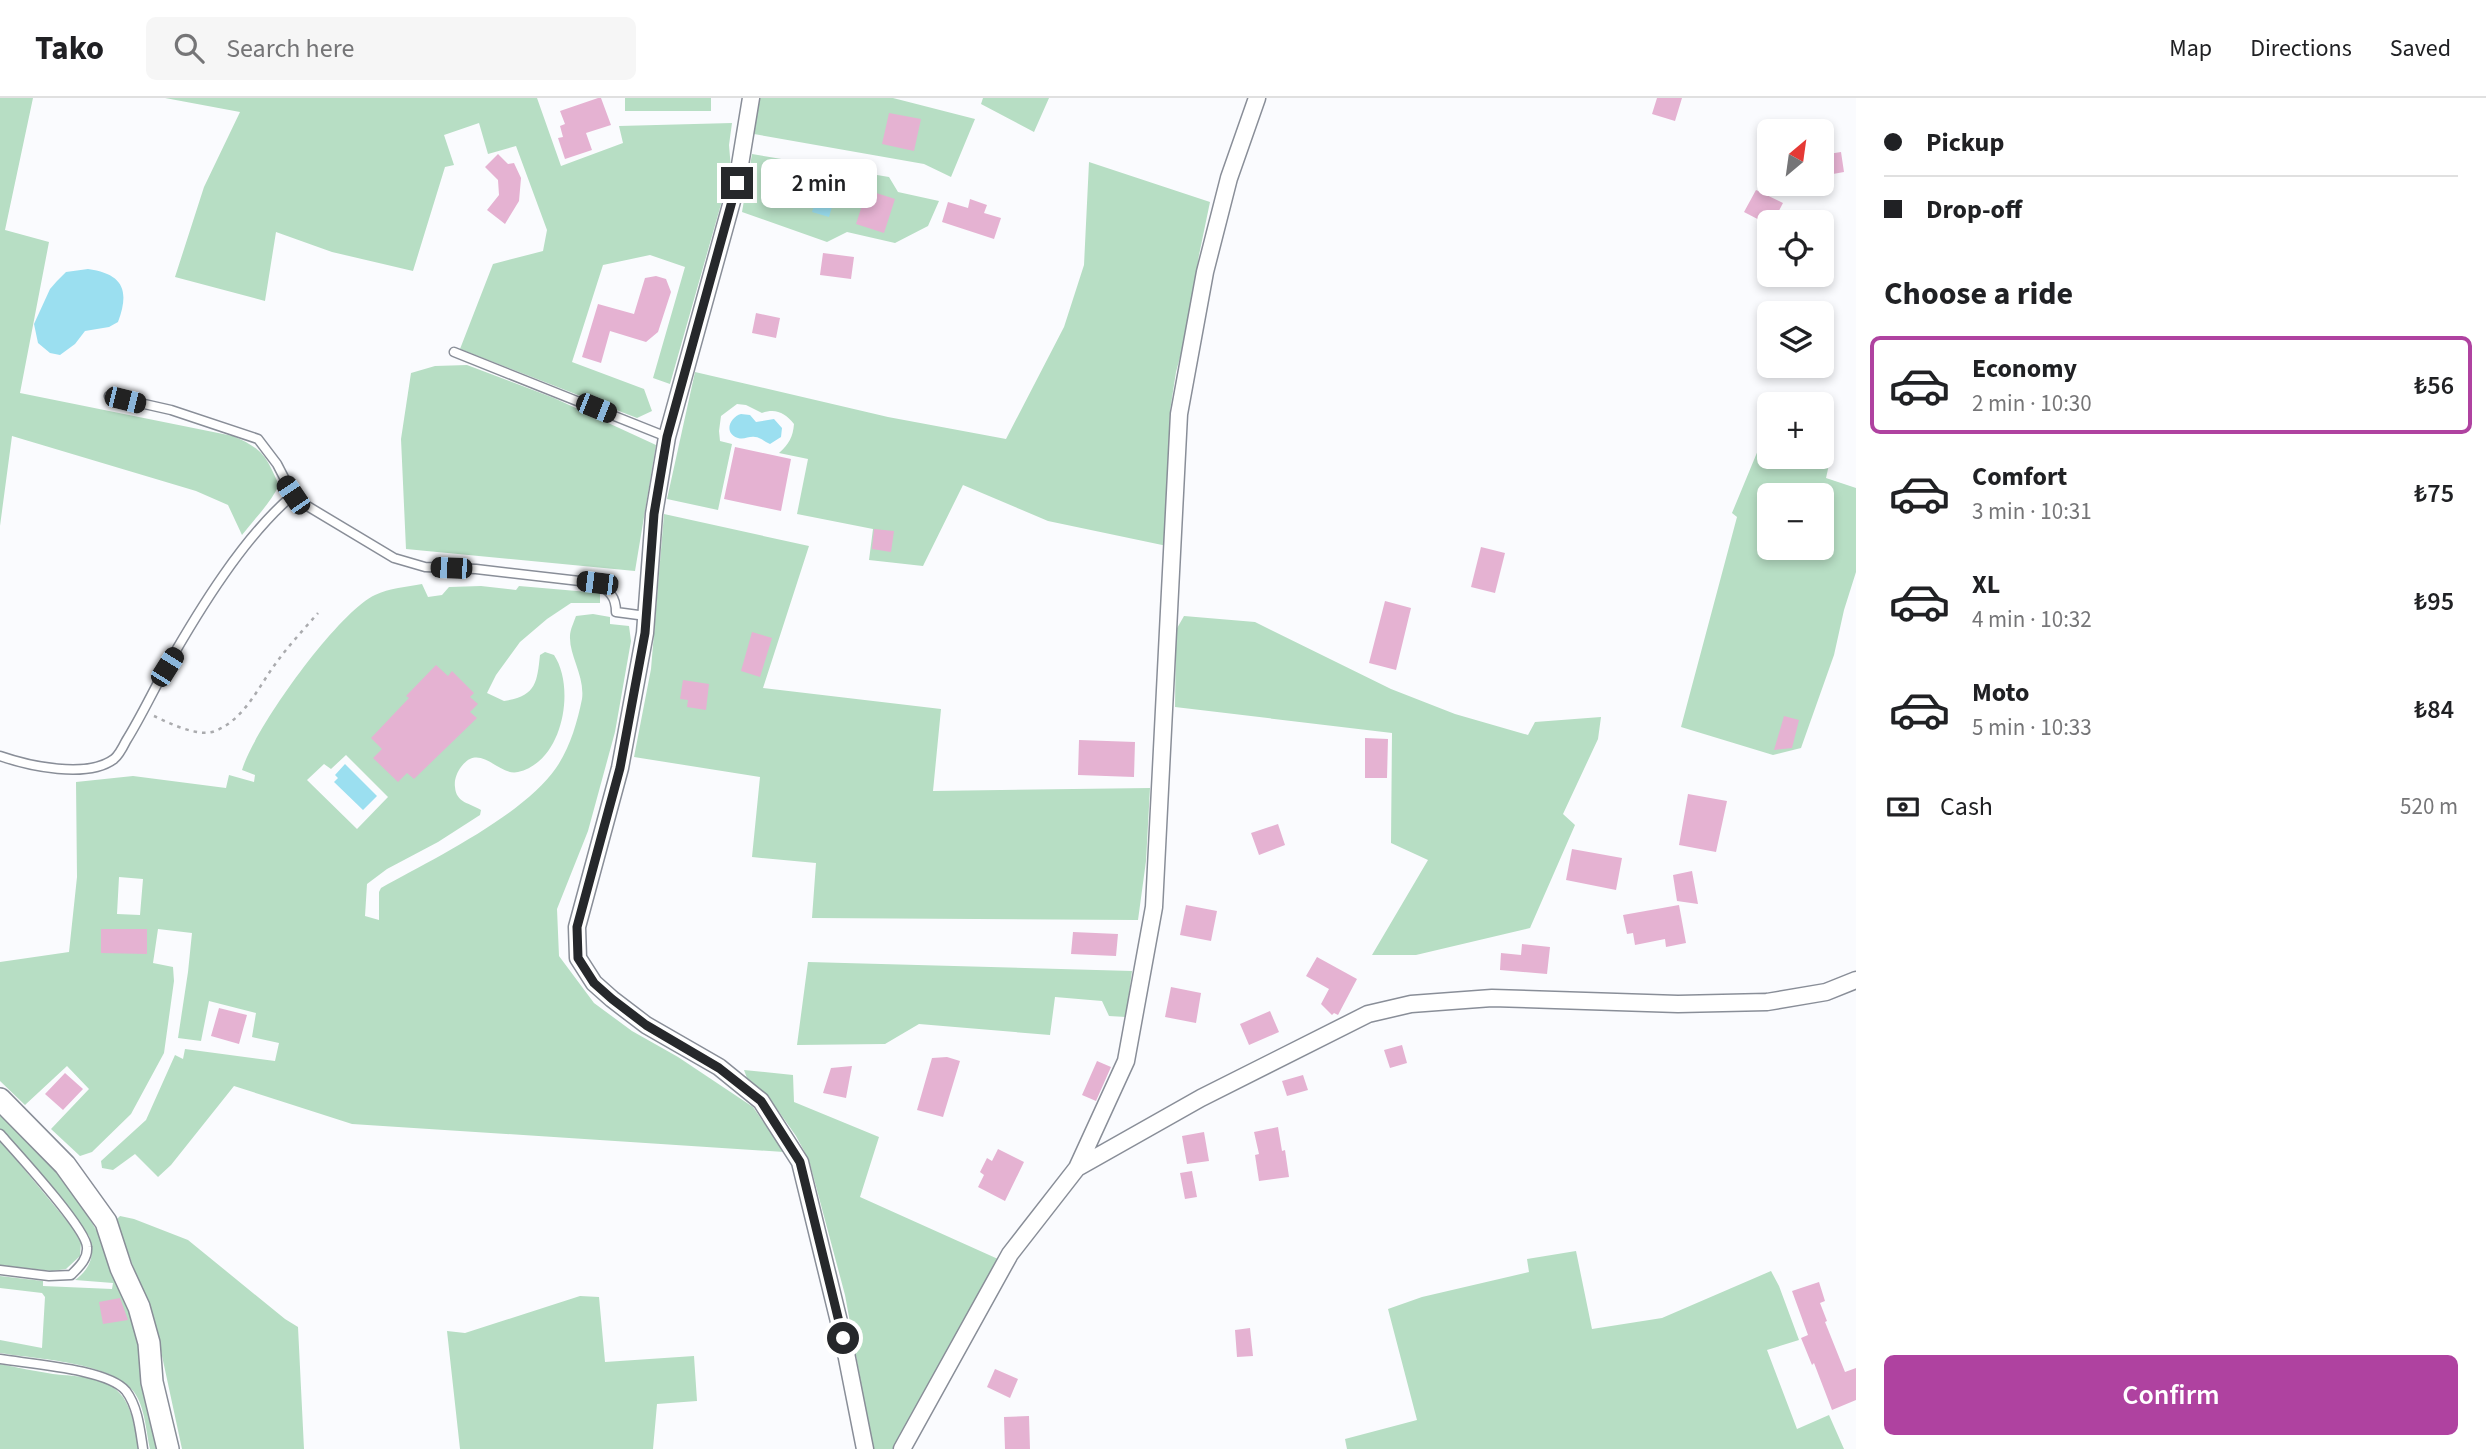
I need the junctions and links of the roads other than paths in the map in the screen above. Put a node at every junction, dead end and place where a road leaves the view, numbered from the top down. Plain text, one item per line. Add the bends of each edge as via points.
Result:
1 (751, 98) edge
2 (1257, 98) edge
3 (454, 352) dead end
4 (109, 396) dead end
5 (667, 437) junction
6 (293, 495) junction
7 (646, 617) junction
8 (0, 755) edge
9 (1856, 980) edge
10 (0, 1100) edge
11 (0, 1133) edge
12 (1077, 1168) junction
13 (0, 1270) edge
14 (0, 1359) edge
15 (143, 1449) edge
16 (168, 1449) edge
17 (866, 1449) edge
18 (902, 1449) edge

1 - 5 street via 737,183
2 - 12 street via 1229,178 1205,272 1179,414 1154,907 1126,1061
3 - 5 lane
4 - 6 lane via 171,410 258,439
5 - 7 street via 654,514
6 - 7 lane via 394,558 425,567 597,583 611,592 616,612
6 - 8 lane via 273,512 231,567 116,757 100,766 62,769
7 - 17 street via 620,768 577,927 578,958 594,983 612,999 719,1068 761,1101 800,1162
9 - 12 street via 1826,992 1767,1002 1492,998 1411,1004 1368,1014 1201,1098
10 - 16 street via 65,1165 106,1222 149,1343 152,1382
11 - 13 lane via 88,1244 86,1256 71,1275
12 - 18 street via 1010,1254
14 - 15 lane via 111,1379 134,1405

